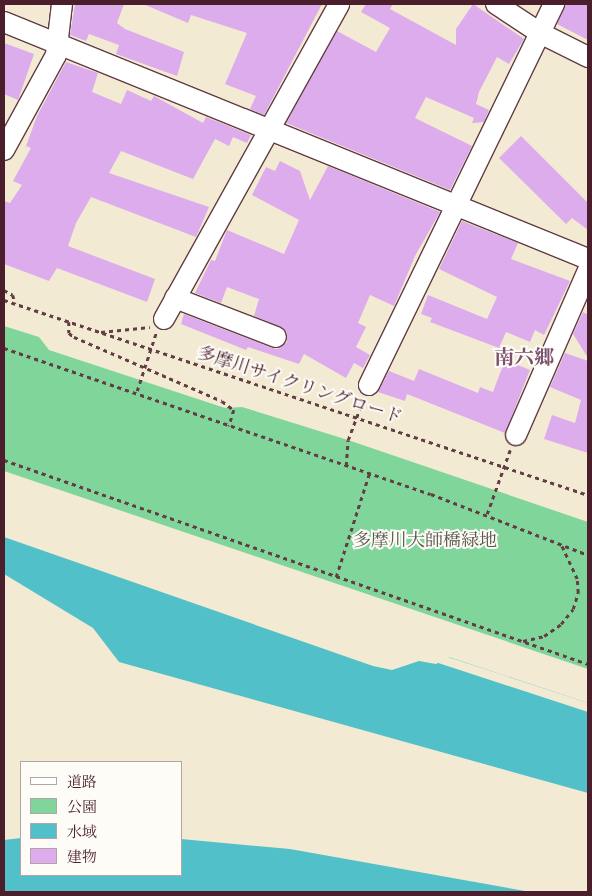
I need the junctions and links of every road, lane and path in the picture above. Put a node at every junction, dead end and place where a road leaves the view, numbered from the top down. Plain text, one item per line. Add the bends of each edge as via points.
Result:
1 (62, 4) edge
2 (339, 4) edge
3 (496, 4) edge
4 (554, 4) edge
5 (4, 22) edge
6 (540, 33) junction
7 (59, 44) junction
8 (588, 57) edge
9 (270, 130) junction
10 (4, 150) edge
11 (456, 205) junction
12 (588, 259) edge
13 (588, 270) edge
14 (4, 290) edge
15 (175, 298) junction
16 (4, 300) edge
17 (15, 304) junction
18 (69, 322) junction
19 (158, 325) junction
20 (101, 332) junction
21 (276, 337) dead end
22 (4, 348) edge
23 (151, 349) junction
24 (146, 367) junction
25 (137, 391) junction
26 (366, 391) joint
27 (356, 417) junction
28 (230, 426) junction
29 (513, 441) joint
30 (4, 460) edge
31 (504, 464) junction
32 (346, 466) junction
33 (369, 474) junction
34 (588, 495) edge
35 (487, 514) junction
36 (561, 544) junction
37 (588, 555) edge
38 (336, 576) junction
39 (522, 641) junction
40 (588, 664) edge

1 - 7 street
2 - 9 street
3 - 6 street
4 - 6 street
5 - 7 street
6 - 8 street
6 - 11 street
7 - 9 street
7 - 10 street
9 - 11 street
9 - 15 street
11 - 12 street
11 - 26 street
13 - 29 street
14 - 17 path via 13,295
15 - 19 street
15 - 21 street
16 - 17 path, 多摩川サイクリングロード
17 - 18 path, 多摩川サイクリングロード
18 - 20 path, 多摩川サイクリングロード
18 - 24 path via 69,333 74,336
19 - 20 path
19 - 23 path
20 - 23 path, 多摩川サイクリングロード
22 - 25 path
23 - 24 path
23 - 27 path, 多摩川サイクリングロード
24 - 25 path
24 - 28 path via 232,407
25 - 28 path
26 - 27 path
27 - 31 path, 多摩川サイクリングロード
27 - 32 path via 348,440
28 - 32 path
29 - 31 path
30 - 38 path
31 - 34 path, 多摩川サイクリングロード
31 - 35 path
32 - 33 path
33 - 35 path
33 - 38 path
35 - 36 path
36 - 37 path
36 - 39 path via 577,579 578,593 573,609 562,624 544,636
38 - 39 path
39 - 40 path

